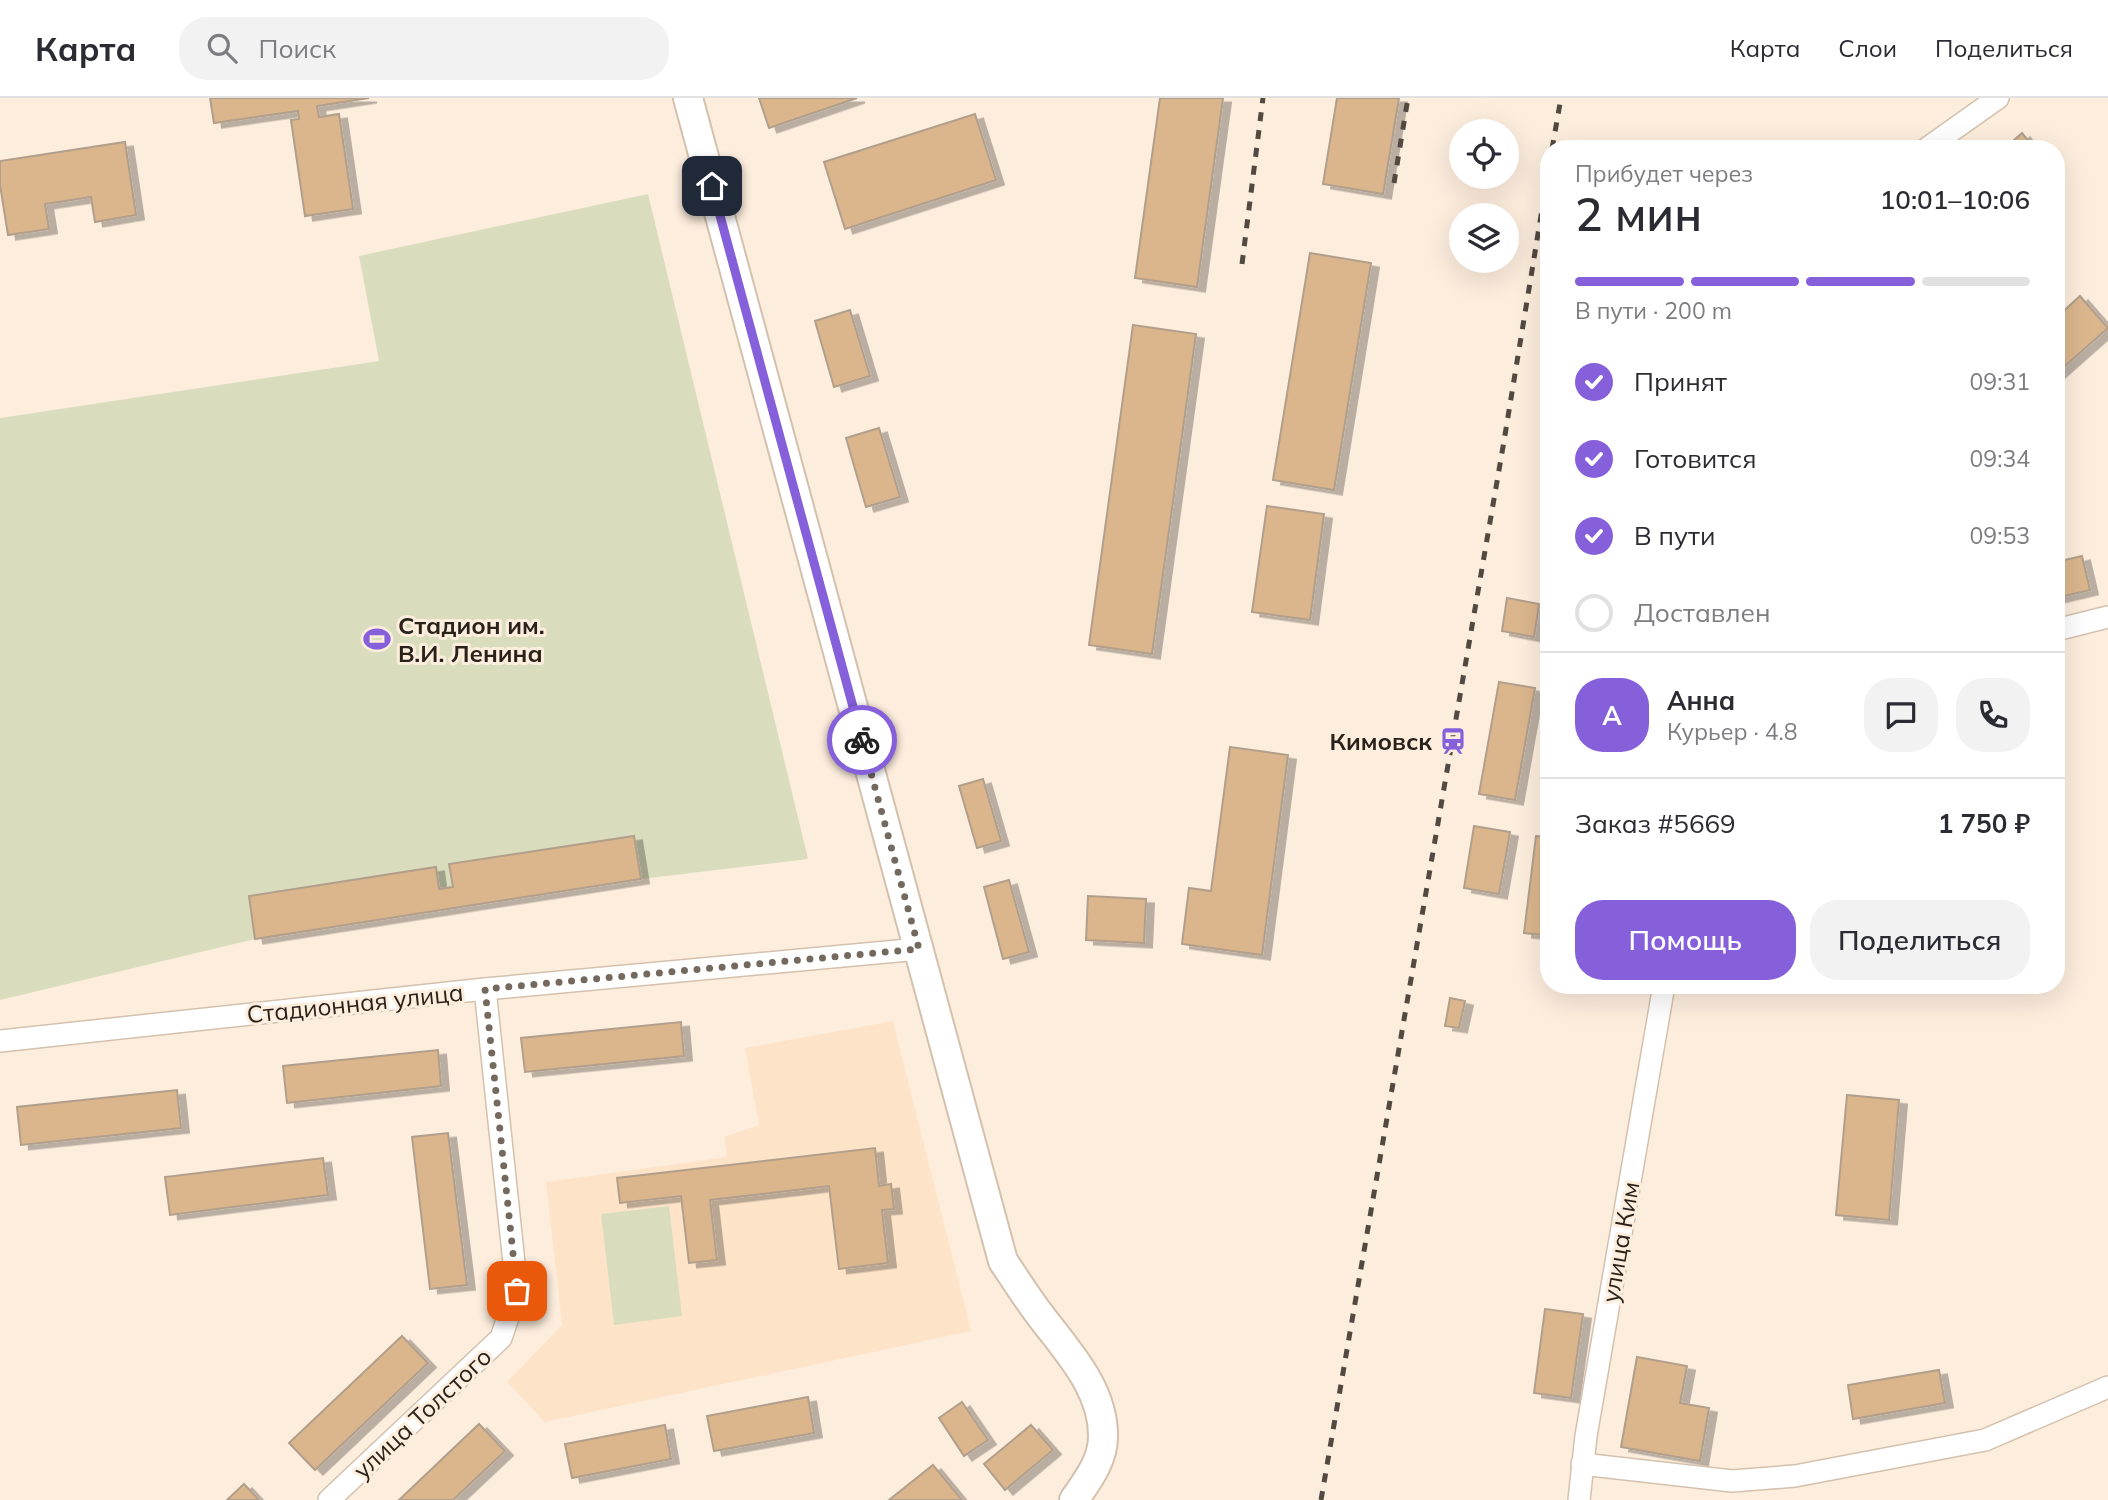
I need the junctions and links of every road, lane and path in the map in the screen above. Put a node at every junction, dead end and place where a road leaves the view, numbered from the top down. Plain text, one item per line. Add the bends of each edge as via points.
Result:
1 (688, 98) edge
2 (1998, 98) edge
3 (1939, 140) edge
4 (2108, 617) edge
5 (2065, 628) edge
6 (919, 949) junction
7 (485, 989) junction
8 (1662, 994) edge
9 (0, 1041) edge
10 (2108, 1387) edge
11 (1582, 1464) junction
12 (329, 1500) edge
13 (1074, 1500) edge
14 (1579, 1500) edge

1 - 6 main road
2 - 3 street
4 - 5 street
6 - 7 street, Стадионная улица
6 - 13 main road via 1003,1261 1063,1342 1098,1401 1103,1437 1099,1461
7 - 9 street, Стадионная улица
7 - 12 street, улица Толстого via 517,1291 501,1338
8 - 11 street, улица Ким
10 - 11 street via 1985,1440 1795,1476 1732,1481
11 - 14 street, улица Ким

